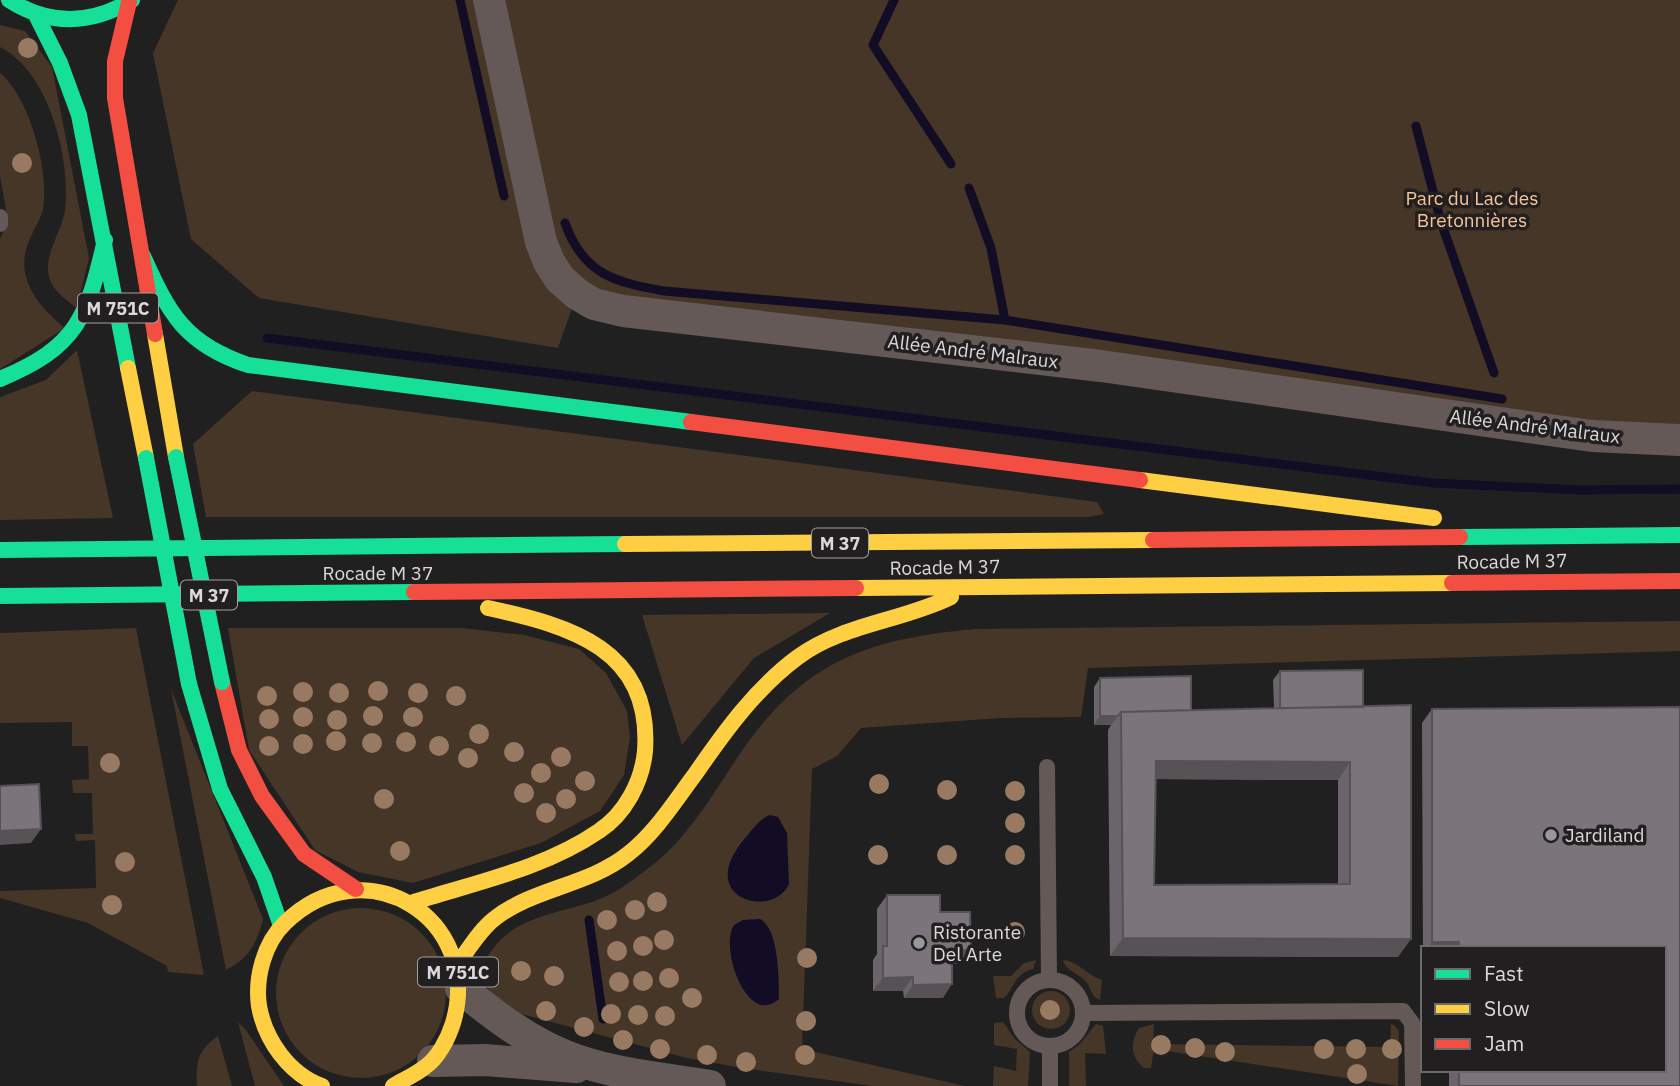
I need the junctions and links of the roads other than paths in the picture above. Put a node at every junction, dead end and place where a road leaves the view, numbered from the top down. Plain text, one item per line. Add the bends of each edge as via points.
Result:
1 (489, 0) edge
2 (130, 1) edge
3 (17, 10) edge
4 (0, 216) edge
5 (0, 224) edge
6 (105, 240) junction
7 (143, 256) junction
8 (0, 379) edge
9 (1680, 440) edge
10 (1574, 536) junction
11 (1680, 536) edge
12 (0, 550) edge
13 (1680, 581) edge
14 (967, 588) junction
15 (418, 594) junction
16 (0, 596) edge
17 (1048, 767) dead end
18 (356, 889) junction
19 (411, 903) junction
20 (281, 926) junction
21 (459, 976) junction
22 (1049, 979) junction
23 (1083, 1013) junction
24 (1050, 1046) junction
25 (433, 1061) junction
26 (292, 1068) junction
27 (619, 1071) junction
28 (297, 1086) edge
29 (323, 1086) edge
30 (393, 1086) edge
31 (710, 1086) edge
32 (1050, 1086) edge
33 (1413, 1086) edge

1 - 9 street, Allée André Malraux via 541,242 561,279 594,304 1101,366 1591,436
2 - 3 main road, M 751C via 84,20 52,19
2 - 7 main road, M 751C via 115,61 115,98
3 - 6 main road, M 751C via 60,63 79,115
4 - 5 lane
6 - 8 main road via 94,289 73,331 46,360
6 - 20 main road, M 751C, bridge via 189,684 227,805 270,885
7 - 10 main road, M 37 via 182,331 220,357 247,365
7 - 18 main road, M 751C, bridge via 176,457 239,750 262,796 304,854
10 - 11 main road, Rocade M 37 / M 37
10 - 12 main road, Rocade M 37 / M 37
13 - 14 main road, Rocade M 37 / M 37
14 - 15 main road, Rocade M 37 / M 37
14 - 21 main road, M 37 via 932,608 855,629 798,657 750,701 655,827 621,860 494,919
15 - 16 main road, Rocade M 37 / M 37
15 - 19 main road, M 37 via 517,613 590,638 617,658 634,680 644,710 647,744 628,803 603,829 576,846
17 - 22 lane
18 - 19 main road, M 751C via 384,892
18 - 20 main road, M 751C via 328,894 302,906
19 - 21 main road, M 751C via 447,940
20 - 26 main road, M 751C via 264,953 256,999 272,1044
21 - 25 main road, M 751C via 459,1012
21 - 27 street via 527,1037 563,1055
22 - 23 lane via 1071,987 1080,998
22 - 24 lane via 1026,989 1017,1013 1028,1038
23 - 24 lane via 1073,1036
23 - 33 lane via 1403,1011 1412,1023
24 - 32 lane
25 - 27 street via 485,1060
25 - 30 main road, M 751C
26 - 28 main road
26 - 29 main road, M 751C
27 - 31 street

